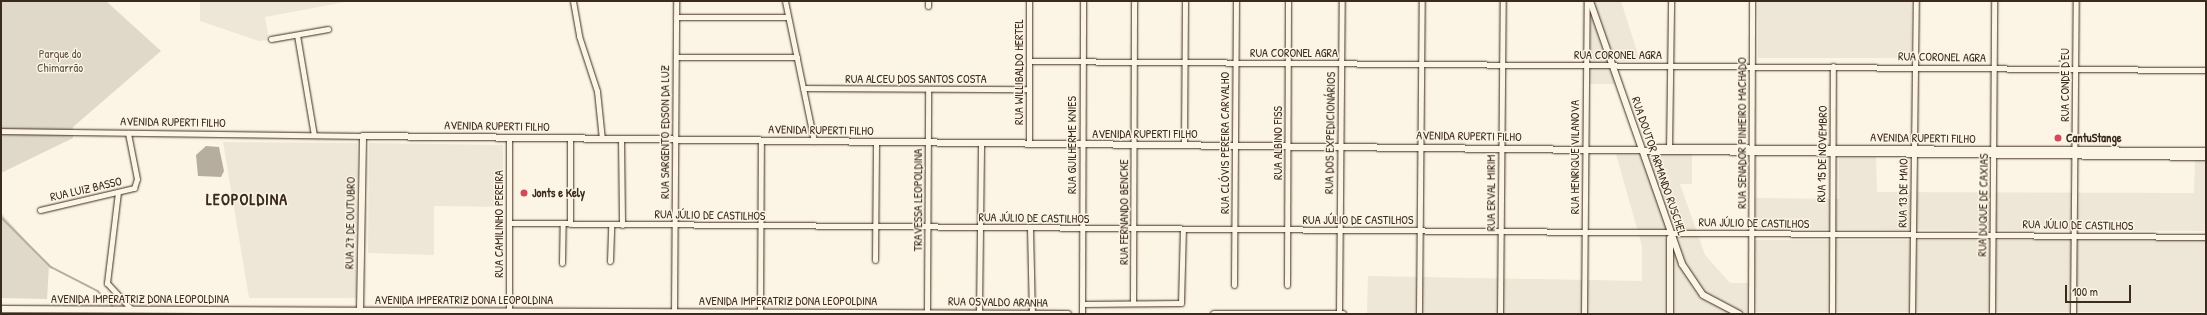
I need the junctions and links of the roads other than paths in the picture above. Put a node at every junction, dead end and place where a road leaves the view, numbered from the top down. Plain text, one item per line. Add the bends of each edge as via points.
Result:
1 (573, 1) edge
2 (676, 1) edge
3 (785, 1) edge
4 (1029, 1) edge
5 (1083, 1) edge
6 (1134, 1) edge
7 (1185, 1) edge
8 (1236, 1) edge
9 (1288, 1) edge
10 (1342, 1) edge
11 (1422, 1) edge
12 (1503, 1) edge
13 (1587, 1) edge
14 (1590, 1) edge
15 (1671, 1) edge
16 (1752, 1) edge
17 (1916, 1) edge
18 (1994, 1) edge
19 (2076, 1) edge
20 (676, 17) junction
21 (788, 17) junction
22 (328, 29) dead end
23 (297, 35) junction
24 (271, 39) dead end
25 (676, 57) junction
26 (797, 57) junction
27 (1029, 61) junction
28 (1083, 62) junction
29 (1134, 62) junction
30 (1184, 63) junction
31 (1421, 63) junction
32 (1502, 63) junction
33 (1236, 64) junction
34 (1288, 64) junction
35 (1341, 64) junction
36 (1586, 65) junction
37 (1613, 65) junction
38 (1670, 65) junction
39 (1752, 65) junction
40 (1833, 66) junction
41 (1914, 66) junction
42 (1994, 68) junction
43 (2075, 68) junction
44 (2206, 70) edge
45 (803, 88) junction
46 (928, 89) junction
47 (1029, 89) junction
48 (1, 131) edge
49 (128, 133) junction
50 (314, 135) junction
51 (363, 136) junction
52 (509, 138) junction
53 (570, 138) junction
54 (602, 139) junction
55 (622, 139) junction
56 (676, 140) junction
57 (761, 141) junction
58 (814, 141) junction
59 (876, 142) junction
60 (929, 143) junction
61 (981, 143) junction
62 (1029, 144) junction
63 (1082, 145) junction
64 (1134, 145) junction
65 (1184, 145) junction
66 (1235, 146) junction
67 (1288, 146) junction
68 (1340, 146) junction
69 (1421, 146) junction
70 (1501, 147) junction
71 (1585, 148) junction
72 (1640, 149) junction
73 (1669, 149) junction
74 (1752, 150) junction
75 (1832, 151) junction
76 (1914, 151) junction
77 (2206, 151) edge
78 (1994, 152) junction
79 (2075, 153) junction
80 (2206, 157) edge
81 (118, 192) junction
82 (40, 210) dead end
83 (509, 223) junction
84 (563, 224) junction
85 (570, 224) junction
86 (611, 224) junction
87 (622, 225) junction
88 (674, 225) junction
89 (760, 226) junction
90 (875, 226) junction
91 (928, 226) junction
92 (980, 227) junction
93 (1030, 228) junction
94 (1082, 228) junction
95 (1134, 229) junction
96 (1183, 229) junction
97 (1234, 229) junction
98 (1287, 230) junction
99 (1340, 230) junction
100 (1420, 230) junction
101 (1501, 230) junction
102 (1585, 232) junction
103 (1670, 232) junction
104 (1751, 234) junction
105 (1832, 234) junction
106 (1913, 235) junction
107 (1992, 235) junction
108 (2075, 235) junction
109 (2206, 237) edge
110 (875, 260) dead end
111 (610, 261) dead end
112 (562, 263) dead end
113 (1234, 285) dead end
114 (1287, 285) dead end
115 (1133, 303) junction
116 (1082, 304) junction
117 (1, 309) edge
118 (131, 309) junction
119 (360, 310) junction
120 (509, 311) junction
121 (1723, 311) edge
122 (674, 312) edge
123 (927, 312) junction
124 (979, 312) junction
125 (760, 313) edge
126 (1032, 313) junction
127 (1068, 314) edge
128 (1082, 314) edge
129 (1214, 314) edge
130 (1285, 314) edge
131 (1339, 314) edge
132 (1343, 314) edge
133 (1419, 314) edge
134 (1500, 314) edge
135 (1584, 314) edge
136 (1670, 314) edge
137 (1740, 314) edge
138 (1751, 314) edge
139 (1832, 314) edge
140 (1912, 314) edge
141 (1992, 314) edge
142 (2073, 314) edge

1 - 54 street via 579,36 596,91
2 - 20 street, RUA SARGENTO EDSON DA LUZ
3 - 21 street
4 - 27 street, RUA WILLIBALDO HERTEL
5 - 28 street, RUA GUILHERME KNIES
6 - 29 street, RUA FERNANDO BENCKE
7 - 30 street
8 - 33 street, RUA CLÓVIS PEREIRA CARVALHO
9 - 34 street, RUA ALBINO FISS
10 - 35 street, RUA DOS EXPEDICIONÁRIOS
11 - 31 street
12 - 32 street, RUA ERVAL MIRIM
13 - 36 street, RUA HENRIQUE VILANOVA
14 - 37 main road, RUA DOUTOR ARMANDO RUSCHEL
15 - 38 street
16 - 39 street, RUA SENADOR PINHEIRO MACHADO
17 - 41 street, RUA 13 DE MAIO
18 - 42 street, RUA DUQUE DE CAXIAS
19 - 43 street, RUA CONDE D'EU
20 - 21 street
20 - 25 street, RUA SARGENTO EDSON DA LUZ
21 - 26 street
22 - 23 street
23 - 24 street
23 - 50 street
25 - 26 street
25 - 56 street, RUA SARGENTO EDSON DA LUZ
26 - 45 street
27 - 28 street, RUA CORONEL AGRA
27 - 47 street, RUA WILLIBALDO HERTEL
28 - 29 street, RUA CORONEL AGRA
28 - 63 street, RUA GUILHERME KNIES
29 - 30 street, RUA CORONEL AGRA
29 - 64 street, RUA FERNANDO BENCKE
30 - 33 street, RUA CORONEL AGRA
30 - 65 street
31 - 32 street, RUA CORONEL AGRA
31 - 35 street, RUA CORONEL AGRA
31 - 69 street
32 - 36 street, RUA CORONEL AGRA
32 - 70 street, RUA ERVAL MIRIM
33 - 34 street, RUA CORONEL AGRA
33 - 66 street, RUA CLÓVIS PEREIRA CARVALHO
34 - 35 street, RUA CORONEL AGRA
34 - 67 street, RUA ALBINO FISS
35 - 68 street, RUA DOS EXPEDICIONÁRIOS
36 - 37 street, RUA CORONEL AGRA
36 - 71 street, RUA HENRIQUE VILANOVA
37 - 38 street, RUA CORONEL AGRA
37 - 72 main road, RUA DOUTOR ARMANDO RUSCHEL
38 - 39 street, RUA CORONEL AGRA
38 - 73 street
39 - 40 street, RUA CORONEL AGRA
39 - 74 street, RUA SENADOR PINHEIRO MACHADO
40 - 41 street, RUA CORONEL AGRA
40 - 75 street, RUA 15 DE NOVEMBRO
41 - 42 street, RUA CORONEL AGRA
41 - 76 street, RUA 13 DE MAIO
42 - 43 street, RUA CORONEL AGRA
42 - 78 street, RUA DUQUE DE CAXIAS
43 - 44 street, RUA CORONEL AGRA
43 - 79 street, RUA CONDE D'EU
45 - 46 street, RUA ALCEU DOS SANTOS COSTA
45 - 58 street
46 - 47 street, RUA ALCEU DOS SANTOS COSTA
46 - 60 street, TRAVESSA LEOPOLDINA
47 - 62 street, RUA WILLIBALDO HERTEL
48 - 49 street, AVENIDA RUPERTI FILHO
49 - 50 street, AVENIDA RUPERTI FILHO
49 - 81 street, RUA LUIZ BASSO via 136,185
50 - 51 street, AVENIDA RUPERTI FILHO
51 - 52 main road, AVENIDA RUPERTI FILHO
51 - 119 main road, RUA 27 DE OUTUBRO
52 - 53 main road, AVENIDA RUPERTI FILHO
52 - 83 street, RUA CAMILINHO PEREIRA
53 - 54 main road, AVENIDA RUPERTI FILHO
53 - 85 street
54 - 55 main road, AVENIDA RUPERTI FILHO
55 - 56 main road, AVENIDA RUPERTI FILHO
55 - 87 street
56 - 57 main road, AVENIDA RUPERTI FILHO
56 - 88 street, RUA SARGENTO EDSON DA LUZ
57 - 58 main road, AVENIDA RUPERTI FILHO
57 - 89 street
58 - 59 main road, AVENIDA RUPERTI FILHO
59 - 60 main road, AVENIDA RUPERTI FILHO
59 - 90 street
60 - 61 main road, AVENIDA RUPERTI FILHO
60 - 91 street, TRAVESSA LEOPOLDINA
61 - 62 main road, AVENIDA RUPERTI FILHO
61 - 92 street
62 - 63 main road, AVENIDA RUPERTI FILHO
63 - 64 main road, AVENIDA RUPERTI FILHO
63 - 94 street, RUA GUILHERME KNIES
64 - 65 main road, AVENIDA RUPERTI FILHO
64 - 95 street, RUA FERNANDO BENCKE
65 - 66 main road, AVENIDA RUPERTI FILHO
66 - 67 main road, AVENIDA RUPERTI FILHO
66 - 97 street, RUA CLÓVIS PEREIRA CARVALHO
67 - 68 main road, AVENIDA RUPERTI FILHO
67 - 98 street, RUA ALBINO FISS
68 - 69 main road, AVENIDA RUPERTI FILHO
68 - 99 street, RUA DOS EXPEDICIONÁRIOS
69 - 70 main road, AVENIDA RUPERTI FILHO
69 - 100 street
70 - 71 main road, AVENIDA RUPERTI FILHO
70 - 101 street, RUA ERVAL MIRIM
71 - 72 main road, AVENIDA RUPERTI FILHO
71 - 102 street, RUA HENRIQUE VILANOVA
72 - 73 main road, AVENIDA RUPERTI FILHO
72 - 103 main road, RUA DOUTOR ARMANDO RUSCHEL
73 - 74 main road, AVENIDA RUPERTI FILHO
74 - 75 main road, AVENIDA RUPERTI FILHO
74 - 104 street, RUA SENADOR PINHEIRO MACHADO
75 - 76 main road, AVENIDA RUPERTI FILHO
75 - 105 street, RUA 15 DE NOVEMBRO
76 - 78 main road, AVENIDA RUPERTI FILHO
76 - 106 street, RUA 13 DE MAIO
77 - 79 main road, AVENIDA RUPERTI FILHO
78 - 79 main road, AVENIDA RUPERTI FILHO
78 - 107 street, RUA DUQUE DE CAXIAS
79 - 80 main road, AVENIDA RUPERTI FILHO
79 - 108 street, RUA CONDE D'EU
81 - 82 street, RUA LUIZ BASSO
81 - 118 street via 107,283
83 - 84 street, RUA JÚLIO DE CASTILHOS
83 - 120 street, RUA CAMILINHO PEREIRA
84 - 85 street, RUA JÚLIO DE CASTILHOS
84 - 112 street
85 - 86 street, RUA JÚLIO DE CASTILHOS
86 - 87 street, RUA JÚLIO DE CASTILHOS
86 - 111 street
87 - 88 street, RUA JÚLIO DE CASTILHOS
88 - 89 street, RUA JÚLIO DE CASTILHOS
88 - 122 street, RUA SARGENTO EDSON DA LUZ
89 - 90 street, RUA JÚLIO DE CASTILHOS
89 - 125 street
90 - 91 street, RUA JÚLIO DE CASTILHOS
90 - 110 street
91 - 92 street, RUA JÚLIO DE CASTILHOS
91 - 123 street, TRAVESSA LEOPOLDINA
92 - 93 street, RUA JÚLIO DE CASTILHOS
92 - 124 street
93 - 94 street, RUA JÚLIO DE CASTILHOS
93 - 126 street
94 - 95 street, RUA JÚLIO DE CASTILHOS
94 - 116 street, RUA GUILHERME KNIES
95 - 96 street, RUA JÚLIO DE CASTILHOS
95 - 115 street, RUA FERNANDO BENCKE
96 - 97 street, RUA JÚLIO DE CASTILHOS
96 - 115 street via 1183,301
97 - 98 street, RUA JÚLIO DE CASTILHOS
97 - 113 street, RUA CLÓVIS PEREIRA CARVALHO
98 - 99 street, RUA JÚLIO DE CASTILHOS
98 - 114 street, RUA ALBINO FISS
99 - 100 street, RUA JÚLIO DE CASTILHOS
99 - 131 street, RUA DOS EXPEDICIONÁRIOS
100 - 101 street, RUA JÚLIO DE CASTILHOS
100 - 133 street
101 - 102 street, RUA JÚLIO DE CASTILHOS
101 - 134 street, RUA ERVAL MIRIM
102 - 103 street, RUA JÚLIO DE CASTILHOS
102 - 135 street, RUA HENRIQUE VILANOVA
103 - 104 street, RUA JÚLIO DE CASTILHOS
103 - 121 main road, RUA DOUTOR ARMANDO RUSCHEL via 1692,282
103 - 136 main road
104 - 105 street, RUA JÚLIO DE CASTILHOS
104 - 138 street, RUA SENADOR PINHEIRO MACHADO
105 - 106 street, RUA JÚLIO DE CASTILHOS
105 - 139 street, RUA 15 DE NOVEMBRO
106 - 107 street, RUA JÚLIO DE CASTILHOS
106 - 140 street, RUA 13 DE MAIO
107 - 108 street, RUA JÚLIO DE CASTILHOS
107 - 141 street, RUA DUQUE DE CAXIAS
108 - 109 street, RUA JÚLIO DE CASTILHOS
108 - 142 street, RUA CONDE D'EU
115 - 116 street
116 - 128 street, RUA GUILHERME KNIES
117 - 118 main road, AVENIDA IMPERATRIZ DONA LEOPOLDINA
118 - 119 main road, AVENIDA IMPERATRIZ DONA LEOPOLDINA
119 - 120 main road, AVENIDA IMPERATRIZ DONA LEOPOLDINA
120 - 122 main road, AVENIDA IMPERATRIZ DONA LEOPOLDINA
121 - 137 main road, RUA DOUTOR ARMANDO RUSCHEL
122 - 125 main road, AVENIDA IMPERATRIZ DONA LEOPOLDINA
123 - 124 main road, RUA OSVALDO ARANHA
123 - 125 main road, AVENIDA IMPERATRIZ DONA LEOPOLDINA
124 - 126 main road, RUA OSVALDO ARANHA
126 - 127 main road, RUA OSVALDO ARANHA
129 - 130 main road
130 - 131 main road
131 - 132 main road

